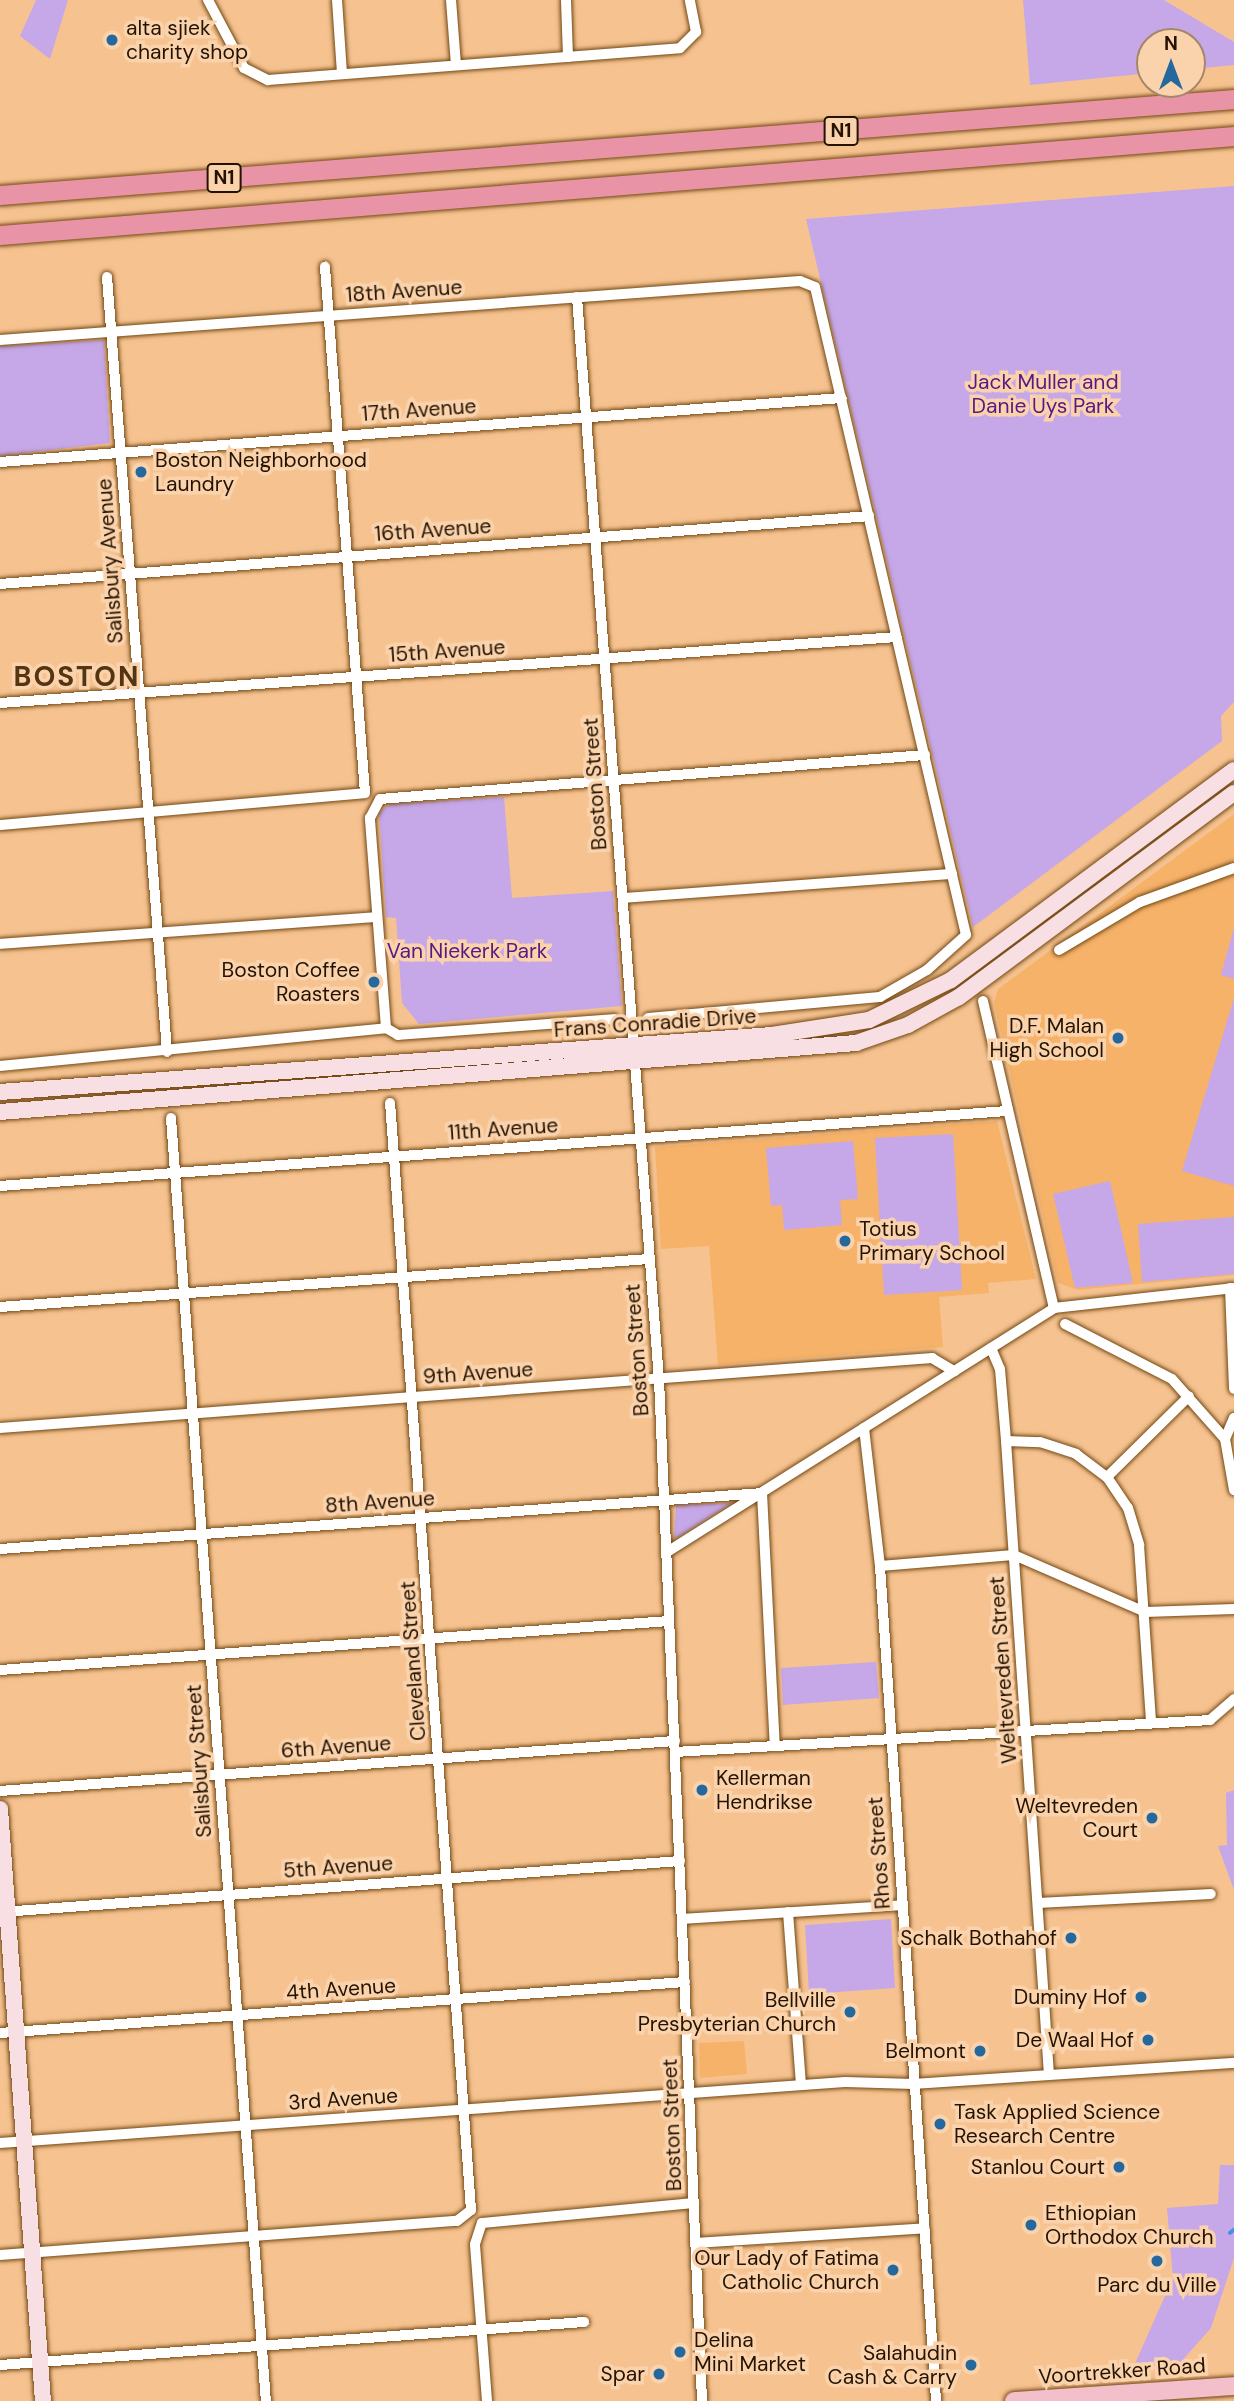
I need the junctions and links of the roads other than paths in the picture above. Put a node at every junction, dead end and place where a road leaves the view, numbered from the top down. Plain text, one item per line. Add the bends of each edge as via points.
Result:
1 (208, 0) edge
2 (337, 0) edge
3 (451, 0) edge
4 (566, 0) edge
5 (690, 0) edge
6 (568, 57) junction
7 (456, 65) junction
8 (342, 74) junction
9 (1234, 99) edge
10 (1234, 136) edge
11 (0, 195) edge
12 (0, 235) edge
13 (326, 267) dead end
14 (107, 277) dead end
15 (577, 297) junction
16 (331, 316) junction
17 (112, 332) junction
18 (0, 340) edge
19 (842, 398) junction
20 (587, 417) junction
21 (341, 435) junction
22 (122, 452) junction
23 (0, 462) edge
24 (869, 516) junction
25 (596, 537) junction
26 (350, 556) junction
27 (129, 573) junction
28 (0, 584) edge
29 (897, 637) junction
30 (605, 658) junction
31 (359, 677) junction
32 (139, 692) junction
33 (0, 703) edge
34 (925, 755) junction
35 (1234, 770) edge
36 (614, 778) junction
37 (1234, 793) edge
38 (148, 813) junction
39 (0, 825) edge
40 (1234, 868) edge
41 (952, 874) junction
42 (623, 898) junction
43 (377, 917) junction
44 (157, 933) junction
45 (0, 944) edge
46 (1059, 950) dead end
47 (983, 1002) dead end
48 (648, 1018) dead end
49 (614, 1019) dead end
50 (386, 1028) junction
51 (634, 1046) junction
52 (167, 1052) junction
53 (635, 1064) junction
54 (0, 1066) edge
55 (0, 1092) edge
56 (390, 1103) dead end
57 (1008, 1111) junction
58 (0, 1112) edge
59 (171, 1118) dead end
60 (640, 1138) junction
61 (395, 1156) junction
62 (174, 1174) junction
63 (0, 1186) edge
64 (649, 1259) junction
65 (404, 1277) junction
66 (1232, 1288) edge
67 (183, 1294) junction
68 (0, 1307) edge
69 (1054, 1308) junction
70 (1065, 1324) dead end
71 (991, 1348) junction
72 (954, 1371) junction
73 (659, 1379) junction
74 (1234, 1389) edge
75 (1189, 1396) junction
76 (412, 1397) junction
77 (193, 1415) junction
78 (1234, 1418) edge
79 (0, 1428) edge
80 (864, 1429) junction
81 (1225, 1438) junction
82 (1006, 1441) junction
83 (1107, 1477) junction
84 (1234, 1490) edge
85 (762, 1493) junction
86 (664, 1500) junction
87 (422, 1518) junction
88 (201, 1534) junction
89 (0, 1549) edge
90 (667, 1552) junction
91 (1014, 1555) junction
92 (880, 1566) junction
93 (1234, 1608) edge
94 (1145, 1612) junction
95 (669, 1621) junction
96 (430, 1638) junction
97 (211, 1655) junction
98 (0, 1670) edge
99 (1234, 1699) edge
100 (1151, 1723) junction
101 (1027, 1733) junction
102 (892, 1740) junction
103 (775, 1746) junction
104 (675, 1747) junction
105 (440, 1759) junction
106 (219, 1775) junction
107 (0, 1791) edge
108 (0, 1809) edge
109 (680, 1861) junction
110 (449, 1878) junction
111 (1212, 1894) dead end
112 (228, 1895) junction
113 (1038, 1903) junction
114 (902, 1905) junction
115 (4, 1912) edge
116 (788, 1912) junction
117 (682, 1919) junction
118 (685, 1982) junction
119 (456, 2000) junction
120 (238, 2016) junction
121 (8, 2032) edge
122 (1234, 2063) edge
123 (1049, 2075) junction
124 (914, 2084) junction
125 (800, 2085) junction
126 (690, 2093) junction
127 (465, 2109) junction
128 (245, 2125) junction
129 (24, 2142) junction
130 (0, 2144) edge
131 (694, 2203) junction
132 (925, 2228) junction
133 (253, 2237) junction
134 (696, 2243) junction
135 (32, 2253) junction
136 (0, 2255) edge
137 (584, 2322) dead end
138 (481, 2330) junction
139 (262, 2346) junction
140 (41, 2362) junction
141 (0, 2365) edge
142 (1234, 2386) edge
143 (1234, 2393) edge
144 (43, 2401) edge
145 (266, 2401) edge
146 (487, 2401) edge
147 (702, 2401) edge
148 (936, 2401) edge
149 (1014, 2401) edge
150 (1232, 2401) edge

1 - 8 street via 249,74 268,80
2 - 8 street
3 - 7 street
4 - 6 street
5 - 6 street via 696,32 681,48
6 - 7 street
7 - 8 street
9 - 11 highway, N1
10 - 12 highway, N1
13 - 16 street
14 - 17 street, Salisbury Avenue
15 - 16 street, 18th Avenue
15 - 19 street, 18th Avenue via 811,284
15 - 20 street, Boston Street
16 - 17 street, 18th Avenue
16 - 21 street
17 - 18 street, 18th Avenue
17 - 22 street, Salisbury Avenue
19 - 20 street, 17th Avenue
19 - 24 street
20 - 21 street, 17th Avenue
20 - 25 street, Boston Street
21 - 22 street, 17th Avenue
21 - 26 street
22 - 23 street, 17th Avenue
22 - 27 street, Salisbury Avenue
24 - 25 street, 16th Avenue
24 - 29 street
25 - 26 street, 16th Avenue
25 - 30 street, Boston Street
26 - 27 street, 16th Avenue
26 - 31 street
27 - 28 street, 16th Avenue
27 - 32 street, Salisbury Avenue
29 - 30 street, 15th Avenue
29 - 34 street
30 - 31 street, 15th Avenue
30 - 36 street, Boston Street
31 - 32 street, 15th Avenue
31 - 38 street via 365,793
32 - 33 street, 15th Avenue
32 - 38 street, Salisbury Avenue
34 - 36 street
34 - 41 street
35 - 51 main road, Frans Conradie Drive via 962,972 898,1009 813,1032
36 - 42 street, Boston Street
36 - 43 street via 390,796 376,803 370,818
37 - 53 main road, Frans Conradie Drive via 970,990 908,1025 829,1048
38 - 39 street
38 - 44 street, Salisbury Avenue
40 - 46 street via 1140,902
41 - 42 street
41 - 48 street via 965,937 906,985 864,1001
42 - 51 street, Boston Street
43 - 44 street
43 - 50 street
44 - 45 street
44 - 52 street, Salisbury Avenue
47 - 57 street
49 - 50 street via 398,1035
50 - 52 street
51 - 53 street, Boston Street
51 - 55 main road, Frans Conradie Drive
52 - 54 street
53 - 58 main road, Frans Conradie Drive
53 - 60 street, Boston Street
56 - 61 street, Cleveland Street
57 - 60 street, 11th Avenue
57 - 69 street
59 - 62 street, Salisbury Street
60 - 61 street, 11th Avenue
60 - 64 street, Boston Street
61 - 62 street, 11th Avenue
61 - 65 street, Cleveland Street
62 - 63 street, 11th Avenue
62 - 67 street, Salisbury Street
64 - 65 street
64 - 73 street, Boston Street
65 - 67 street
65 - 76 street, Cleveland Street
66 - 69 street
66 - 74 street
67 - 68 street
67 - 77 street, Salisbury Street
69 - 71 street
70 - 75 street via 1143,1359
71 - 72 street
71 - 82 street, Weltevreden Street via 1000,1369
72 - 73 street, 9th Avenue via 933,1358
72 - 80 street
73 - 76 street, 9th Avenue
73 - 86 street, Boston Street
75 - 81 street
75 - 83 street
76 - 77 street, 9th Avenue
76 - 87 street, Cleveland Street
77 - 79 street, 9th Avenue
77 - 88 street, Salisbury Street
78 - 81 street
80 - 85 street
80 - 92 street, Rhos Street
81 - 84 street
82 - 83 street via 1065,1449
82 - 91 street, Weltevreden Street
83 - 94 street via 1137,1532
85 - 86 street, 8th Avenue
85 - 90 street
85 - 103 street
86 - 87 street, 8th Avenue
86 - 90 street, Boston Street
87 - 88 street, 8th Avenue
87 - 96 street, Cleveland Street
88 - 89 street, 8th Avenue
88 - 97 street, Salisbury Street
90 - 95 street, Boston Street
91 - 92 street
91 - 94 street
91 - 101 street, Weltevreden Street
92 - 102 street, Rhos Street
93 - 94 street
94 - 100 street
95 - 96 street
95 - 104 street, Boston Street
96 - 97 street
96 - 105 street, Cleveland Street
97 - 98 street
97 - 106 street, Salisbury Street
99 - 100 street, 6th Avenue via 1210,1720
100 - 101 street, 6th Avenue
101 - 102 street, 6th Avenue
101 - 113 street, Weltevreden Street
102 - 103 street, 6th Avenue
102 - 114 street, Rhos Street
103 - 104 street, 6th Avenue
104 - 105 street, 6th Avenue
104 - 109 street, Boston Street
105 - 106 street, 6th Avenue
105 - 110 street, Cleveland Street
106 - 107 street, 6th Avenue
106 - 112 street, Salisbury Street
108 - 115 main road
109 - 110 street, 5th Avenue
109 - 117 street, Boston Street
110 - 112 street, 5th Avenue
110 - 119 street, Cleveland Street
111 - 113 street
112 - 115 street, 5th Avenue
112 - 120 street, Salisbury Street
113 - 123 street, Weltevreden Street
114 - 116 street
114 - 124 street, Rhos Street
115 - 121 main road
116 - 117 street
116 - 125 street
117 - 118 street, Boston Street
118 - 119 street, 4th Avenue
118 - 126 street, Boston Street
119 - 120 street, 4th Avenue
119 - 127 street, Cleveland Street
120 - 121 street, 4th Avenue
120 - 128 street, Salisbury Street
121 - 129 main road
122 - 123 street, 3rd Avenue
123 - 124 street, 3rd Avenue
124 - 125 street, 3rd Avenue
124 - 132 street, Rhos Street
125 - 126 street, 3rd Avenue
126 - 127 street, 3rd Avenue
126 - 131 street, Boston Street
127 - 128 street, 3rd Avenue
127 - 133 street, Cleveland Street via 468,2216
128 - 129 street, 3rd Avenue
128 - 133 street, Salisbury Street
129 - 130 street, 3rd Avenue
129 - 135 main road
131 - 134 street, Boston Street
131 - 138 street via 490,2218 478,2226
132 - 134 street
132 - 148 street, Rhos Street
133 - 135 street
133 - 139 street, Salisbury Street
134 - 147 street, Boston Street
135 - 136 street
135 - 140 main road
137 - 138 street
138 - 139 street
138 - 146 street
139 - 140 street
139 - 145 street, Salisbury Street
140 - 141 street
140 - 144 main road
142 - 149 main road, Voortrekker Road
143 - 150 main road

